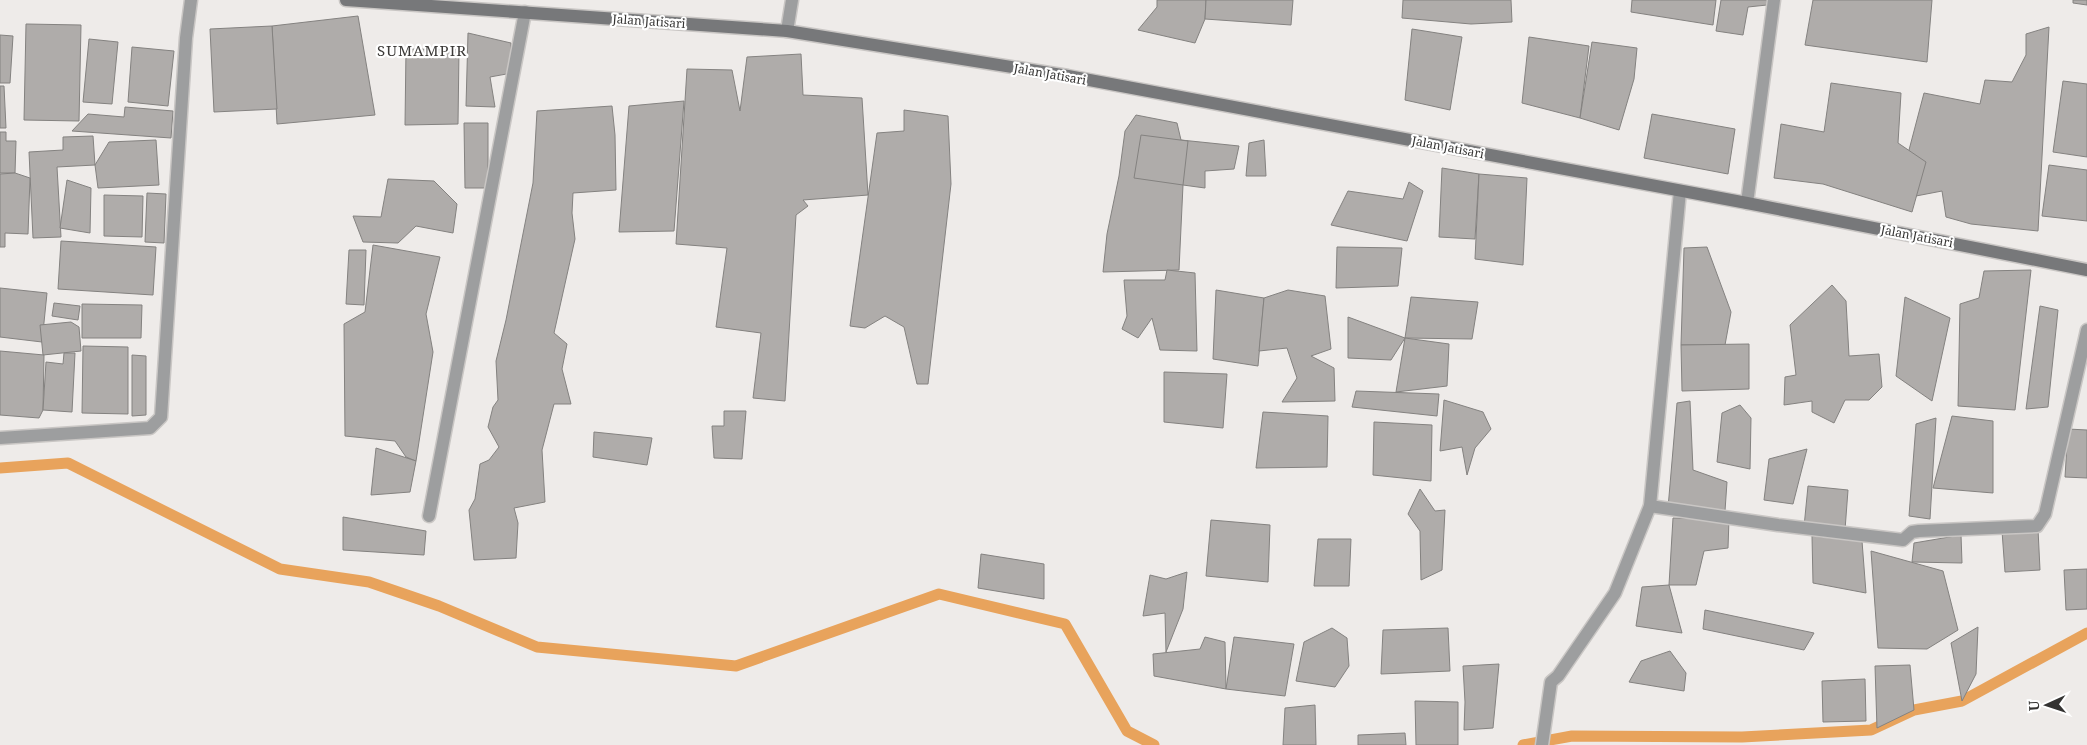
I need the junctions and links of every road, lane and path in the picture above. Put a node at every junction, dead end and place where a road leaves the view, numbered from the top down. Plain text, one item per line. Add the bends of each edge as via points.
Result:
1 (191, 0) edge
2 (346, 0) edge
3 (792, 0) edge
4 (1774, 0) edge
5 (482, 5) edge
6 (525, 12) junction
7 (787, 31) junction
8 (1680, 190) junction
9 (1747, 203) junction
10 (2087, 270) edge
11 (2087, 330) edge
12 (0, 438) edge
13 (1650, 506) junction
14 (429, 516) dead end
15 (1542, 745) edge

1 - 12 street via 161,417 150,428
2 - 5 street, Jalan Jatisari
3 - 7 street
4 - 9 street
5 - 6 street, Jalan Jatisari
6 - 7 street, Jalan Jatisari
6 - 14 street
7 - 8 street, Jalan Jatisari via 1068,76
8 - 9 street, Jalan Jatisari
8 - 13 street
9 - 10 street, Jalan Jatisari
11 - 13 street via 2045,514 2037,526 1919,531 1912,532 1903,540
13 - 15 street via 1615,594 1551,682

